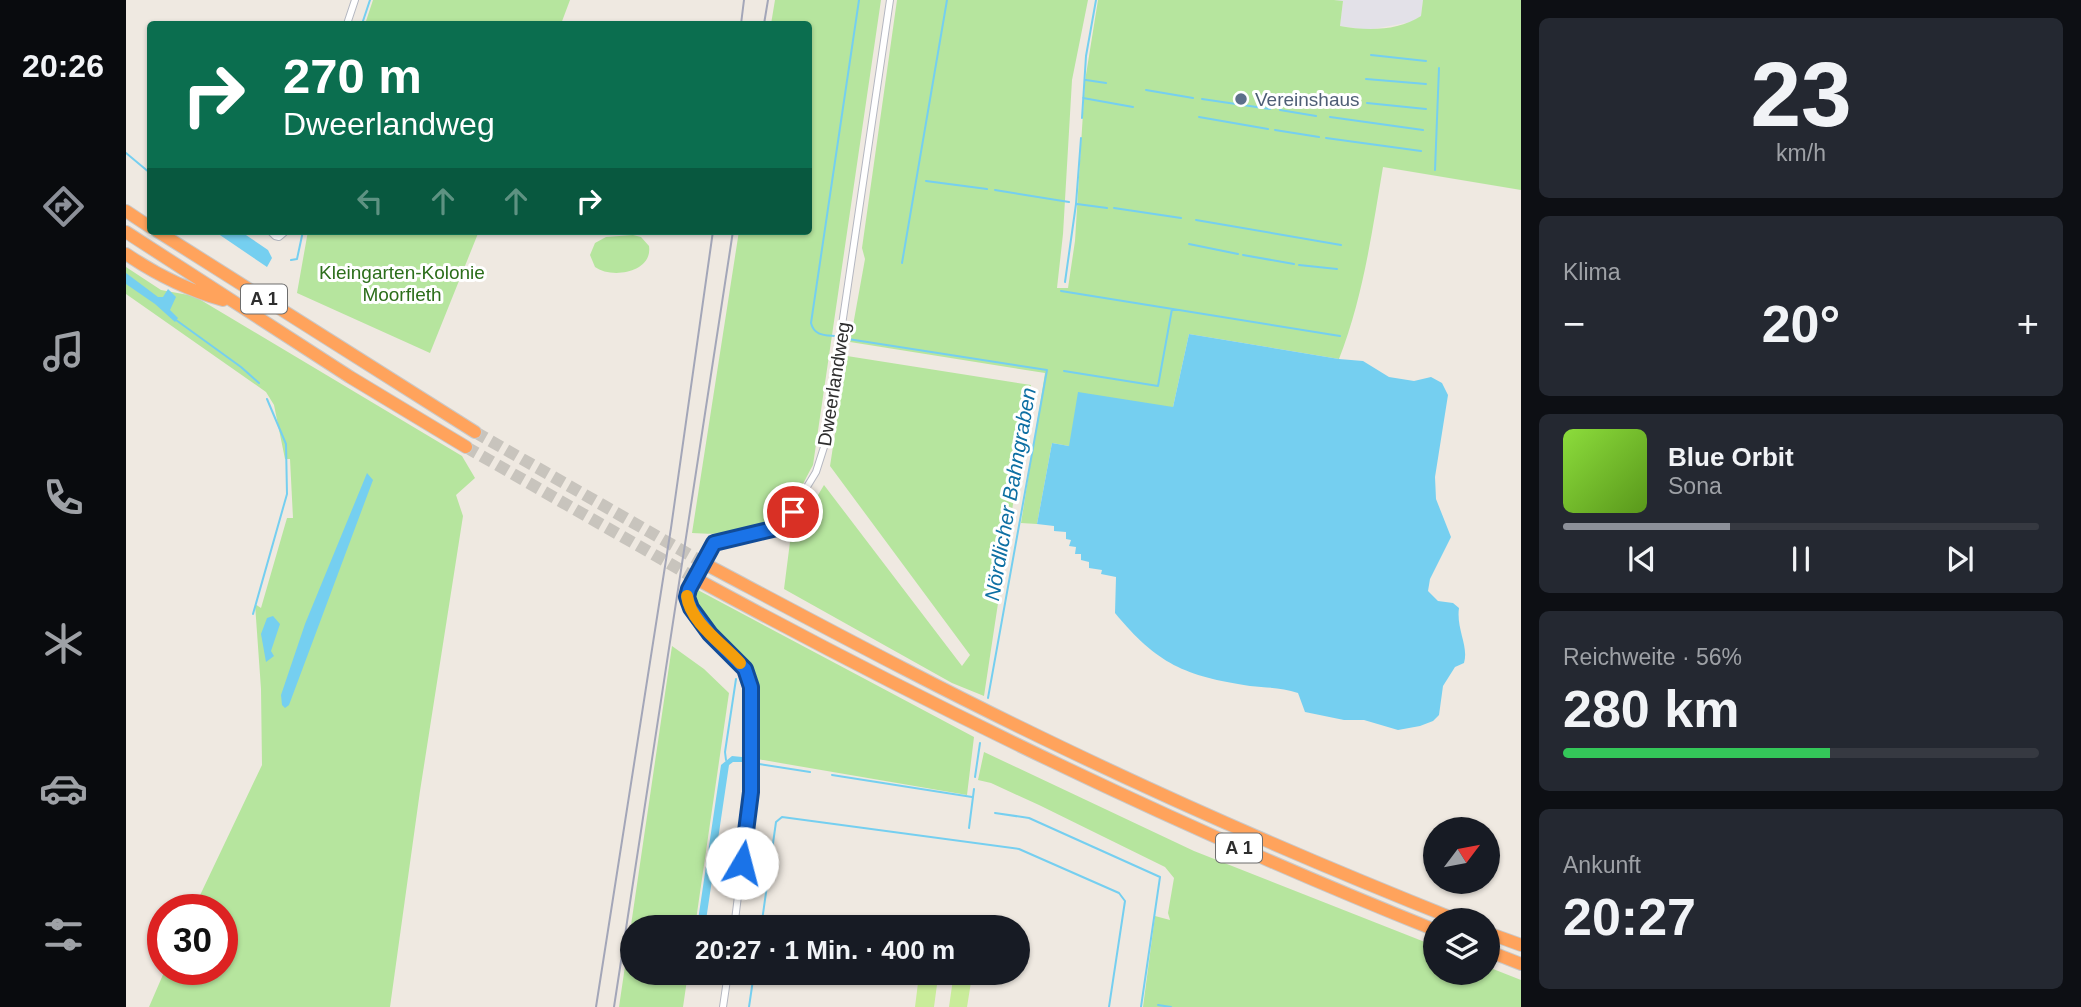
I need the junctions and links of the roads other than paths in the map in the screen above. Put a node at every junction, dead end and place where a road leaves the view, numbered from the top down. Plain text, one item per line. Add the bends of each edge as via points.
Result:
1 (355, 0) edge
2 (890, 0) edge
3 (348, 21) edge
4 (128, 211) edge
5 (147, 225) edge
6 (126, 232) edge
7 (163, 235) edge
8 (126, 254) edge
9 (237, 305) junction
10 (475, 432) tunnel mouth
11 (466, 447) tunnel mouth
12 (709, 566) tunnel mouth
13 (700, 581) tunnel mouth
14 (1428, 908) edge
15 (736, 915) edge
16 (1423, 925) edge
17 (1500, 937) edge
18 (1521, 945) edge
19 (1500, 956) edge
20 (1521, 964) edge
21 (726, 985) edge
22 (723, 1007) edge

1 - 3 street
2 - 15 street, Dweerlandweg via 821,460 785,523 714,543 688,593 691,608 745,669 751,687 751,792
4 - 5 highway
6 - 9 highway, A 1
7 - 10 highway, A 1
8 - 9 highway via 192,291
9 - 11 highway, A 1
12 - 14 highway, A 1 via 1063,749
13 - 16 highway, A 1 via 912,694 1114,792
17 - 18 highway
19 - 20 highway
21 - 22 street

